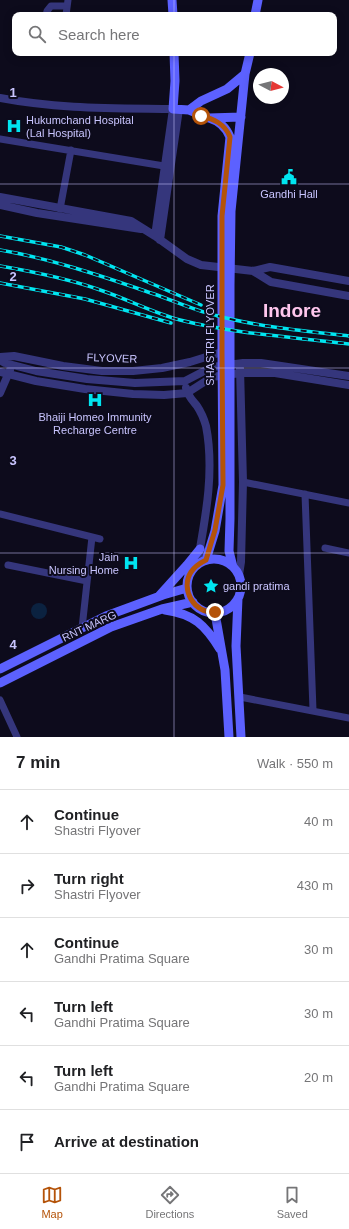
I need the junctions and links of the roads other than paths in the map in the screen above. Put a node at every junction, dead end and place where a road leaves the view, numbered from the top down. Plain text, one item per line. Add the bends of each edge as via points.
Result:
1 (172, 0) edge
2 (258, 0) edge
3 (67, 3) edge
4 (47, 12) edge
5 (173, 12) edge
6 (256, 12) edge
7 (174, 56) edge
8 (249, 56) edge
9 (245, 74) junction
10 (0, 98) edge
11 (176, 109) junction
12 (189, 110) junction
13 (241, 117) junction
14 (209, 118) junction
15 (0, 139) edge
16 (233, 146) junction
17 (71, 150) junction
18 (164, 166) junction
19 (0, 197) edge
20 (0, 205) edge
21 (60, 209) junction
22 (144, 229) junction
23 (158, 238) junction
24 (253, 271) junction
25 (349, 281) edge
26 (349, 296) edge
27 (222, 352) junction
28 (17, 356) junction
29 (0, 357) edge
30 (0, 360) edge
31 (240, 363) junction
32 (12, 365) junction
33 (289, 367) junction
34 (0, 372) edge
35 (240, 373) junction
36 (9, 375) junction
37 (291, 375) junction
38 (349, 376) edge
39 (185, 381) junction
40 (349, 385) edge
41 (0, 393) edge
42 (187, 393) junction
43 (243, 482) junction
44 (305, 494) junction
45 (349, 503) edge
46 (0, 514) edge
47 (92, 537) junction
48 (100, 539) dead end
49 (325, 548) dead end
50 (200, 549) junction
51 (349, 553) edge
52 (206, 560) junction
53 (8, 565) dead end
54 (197, 565) junction
55 (233, 567) junction
56 (239, 575) junction
57 (87, 580) junction
58 (187, 588) junction
59 (158, 597) junction
60 (238, 598) junction
61 (193, 602) junction
62 (162, 609) junction
63 (215, 612) junction
64 (82, 628) junction
65 (222, 652) junction
66 (0, 669) edge
67 (0, 683) edge
68 (240, 698) junction
69 (0, 700) edge
70 (313, 710) junction
71 (349, 718) edge
72 (17, 737) edge
73 (229, 737) edge
74 (241, 737) edge

1 - 5 main road
2 - 6 main road
3 - 4 street via 51,6
7 - 11 main road
8 - 9 main road, SHASTRI FLYOVER
9 - 12 main road via 227,89 201,101
9 - 13 main road, SHASTRI FLYOVER
10 - 11 street via 79,108
11 - 12 main road
11 - 18 street
11 - 23 street
12 - 14 main road
13 - 14 main road
13 - 16 main road, SHASTRI FLYOVER
14 - 16 main road, SHASTRI FLYOVER via 228,131
15 - 17 street
16 - 27 main road, SHASTRI FLYOVER via 222,216
16 - 55 main road, SHASTRI FLYOVER via 229,551
17 - 18 street
17 - 21 street
18 - 23 street
19 - 21 street
20 - 22 street
21 - 22 street via 131,221
22 - 23 street
23 - 24 street via 195,263 208,267
24 - 25 street via 270,267
24 - 26 street via 271,282
27 - 28 street, FLYOVER via 162,368 133,371 63,366
27 - 52 main road, SHASTRI FLYOVER via 223,485 215,530
28 - 29 street, FLYOVER
28 - 32 street
30 - 32 street
31 - 33 street
31 - 35 street
31 - 39 street via 212,367
32 - 36 street
32 - 39 street via 86,379 136,383
33 - 37 street
33 - 38 street
34 - 36 street
35 - 37 street
35 - 42 street via 212,377
35 - 43 street
36 - 41 street
36 - 42 street via 85,389 133,394
37 - 40 street
39 - 42 street
42 - 50 street via 203,416 209,457 209,482
43 - 44 street
43 - 56 street
44 - 45 street
44 - 70 street
46 - 47 street
47 - 48 street
47 - 57 street
49 - 51 street
50 - 54 street
50 - 59 main road
52 - 54 main road
52 - 55 main road via 225,561
53 - 57 street
54 - 58 main road via 191,573
55 - 56 main road
56 - 60 main road via 241,586
57 - 64 street
58 - 59 main road, RNT MARG
58 - 61 main road
59 - 64 main road, RNT MARG via 106,616
60 - 63 main road via 231,607
60 - 68 main road via 236,646
61 - 62 main road, RNT MARG
61 - 63 main road via 199,609
62 - 65 main road via 182,613 197,620
62 - 67 main road, RNT MARG via 111,627
63 - 65 main road
64 - 66 main road, RNT MARG
65 - 73 main road
68 - 70 street
68 - 74 main road
69 - 72 street
70 - 71 street

